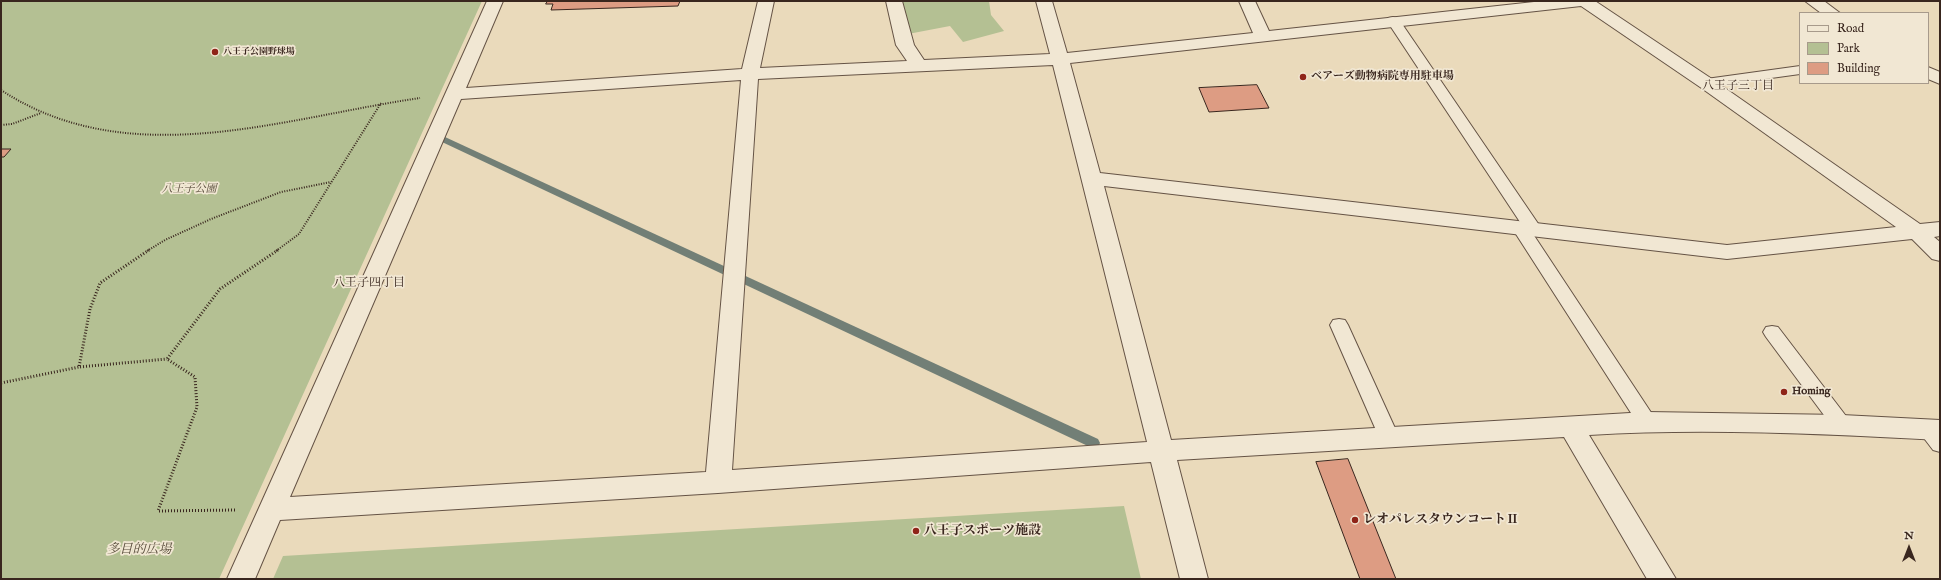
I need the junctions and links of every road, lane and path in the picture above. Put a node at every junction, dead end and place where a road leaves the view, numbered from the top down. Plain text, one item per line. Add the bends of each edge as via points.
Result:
1 (496, 1) edge
2 (766, 1) edge
3 (894, 1) edge
4 (1044, 1) edge
5 (1246, 1) edge
6 (1585, 1) edge
7 (1813, 1) edge
8 (1830, 12) edge
9 (1393, 21) junction
10 (1263, 36) junction
11 (1060, 59) junction
12 (919, 66) junction
13 (1799, 70) edge
14 (1929, 73) edge
15 (750, 74) junction
16 (1940, 79) edge
17 (1706, 83) junction
18 (1, 90) edge
19 (456, 94) junction
20 (381, 103) junction
21 (41, 113) junction
22 (1, 125) edge
23 (1092, 178) junction
24 (332, 181) junction
25 (1526, 228) junction
26 (1940, 229) edge
27 (1917, 232) junction
28 (1940, 254) edge
29 (1339, 325) dead end
30 (1772, 332) dead end
31 (167, 359) junction
32 (79, 367) junction
33 (1, 383) edge
34 (1647, 422) junction
35 (1842, 425) junction
36 (1571, 427) junction
37 (1936, 435) edge
38 (1389, 437) junction
39 (1161, 451) junction
40 (718, 482) junction
41 (272, 509) junction
42 (241, 579) edge
43 (1194, 579) edge
44 (1662, 579) edge

1 - 19 street
2 - 15 street
3 - 12 street via 905,45
4 - 11 street
5 - 10 street
6 - 9 street
6 - 17 street
7 - 8 street
9 - 10 street
9 - 25 lane
10 - 11 street
11 - 12 street
11 - 23 street
12 - 15 street
13 - 17 lane
14 - 16 street
15 - 19 street
15 - 40 street
17 - 27 street
18 - 21 path via 19,103
19 - 20 path
19 - 41 street
20 - 21 path via 292,122 222,132 155,136 94,129
20 - 24 path
21 - 22 path via 12,124
23 - 25 street
23 - 39 street
24 - 31 path via 299,234 220,288
24 - 32 path via 282,192 211,219 165,240 126,263 100,283 90,309
25 - 27 street via 1727,252
25 - 34 lane
26 - 27 street
27 - 28 street
29 - 38 lane
30 - 35 lane
31 - 32 path
31 - 41 path via 195,377 197,408 158,511
32 - 33 path
34 - 35 street
34 - 36 street
35 - 37 street
36 - 38 street
36 - 44 street
38 - 39 street
39 - 40 street
39 - 43 street
40 - 41 street
41 - 42 street

